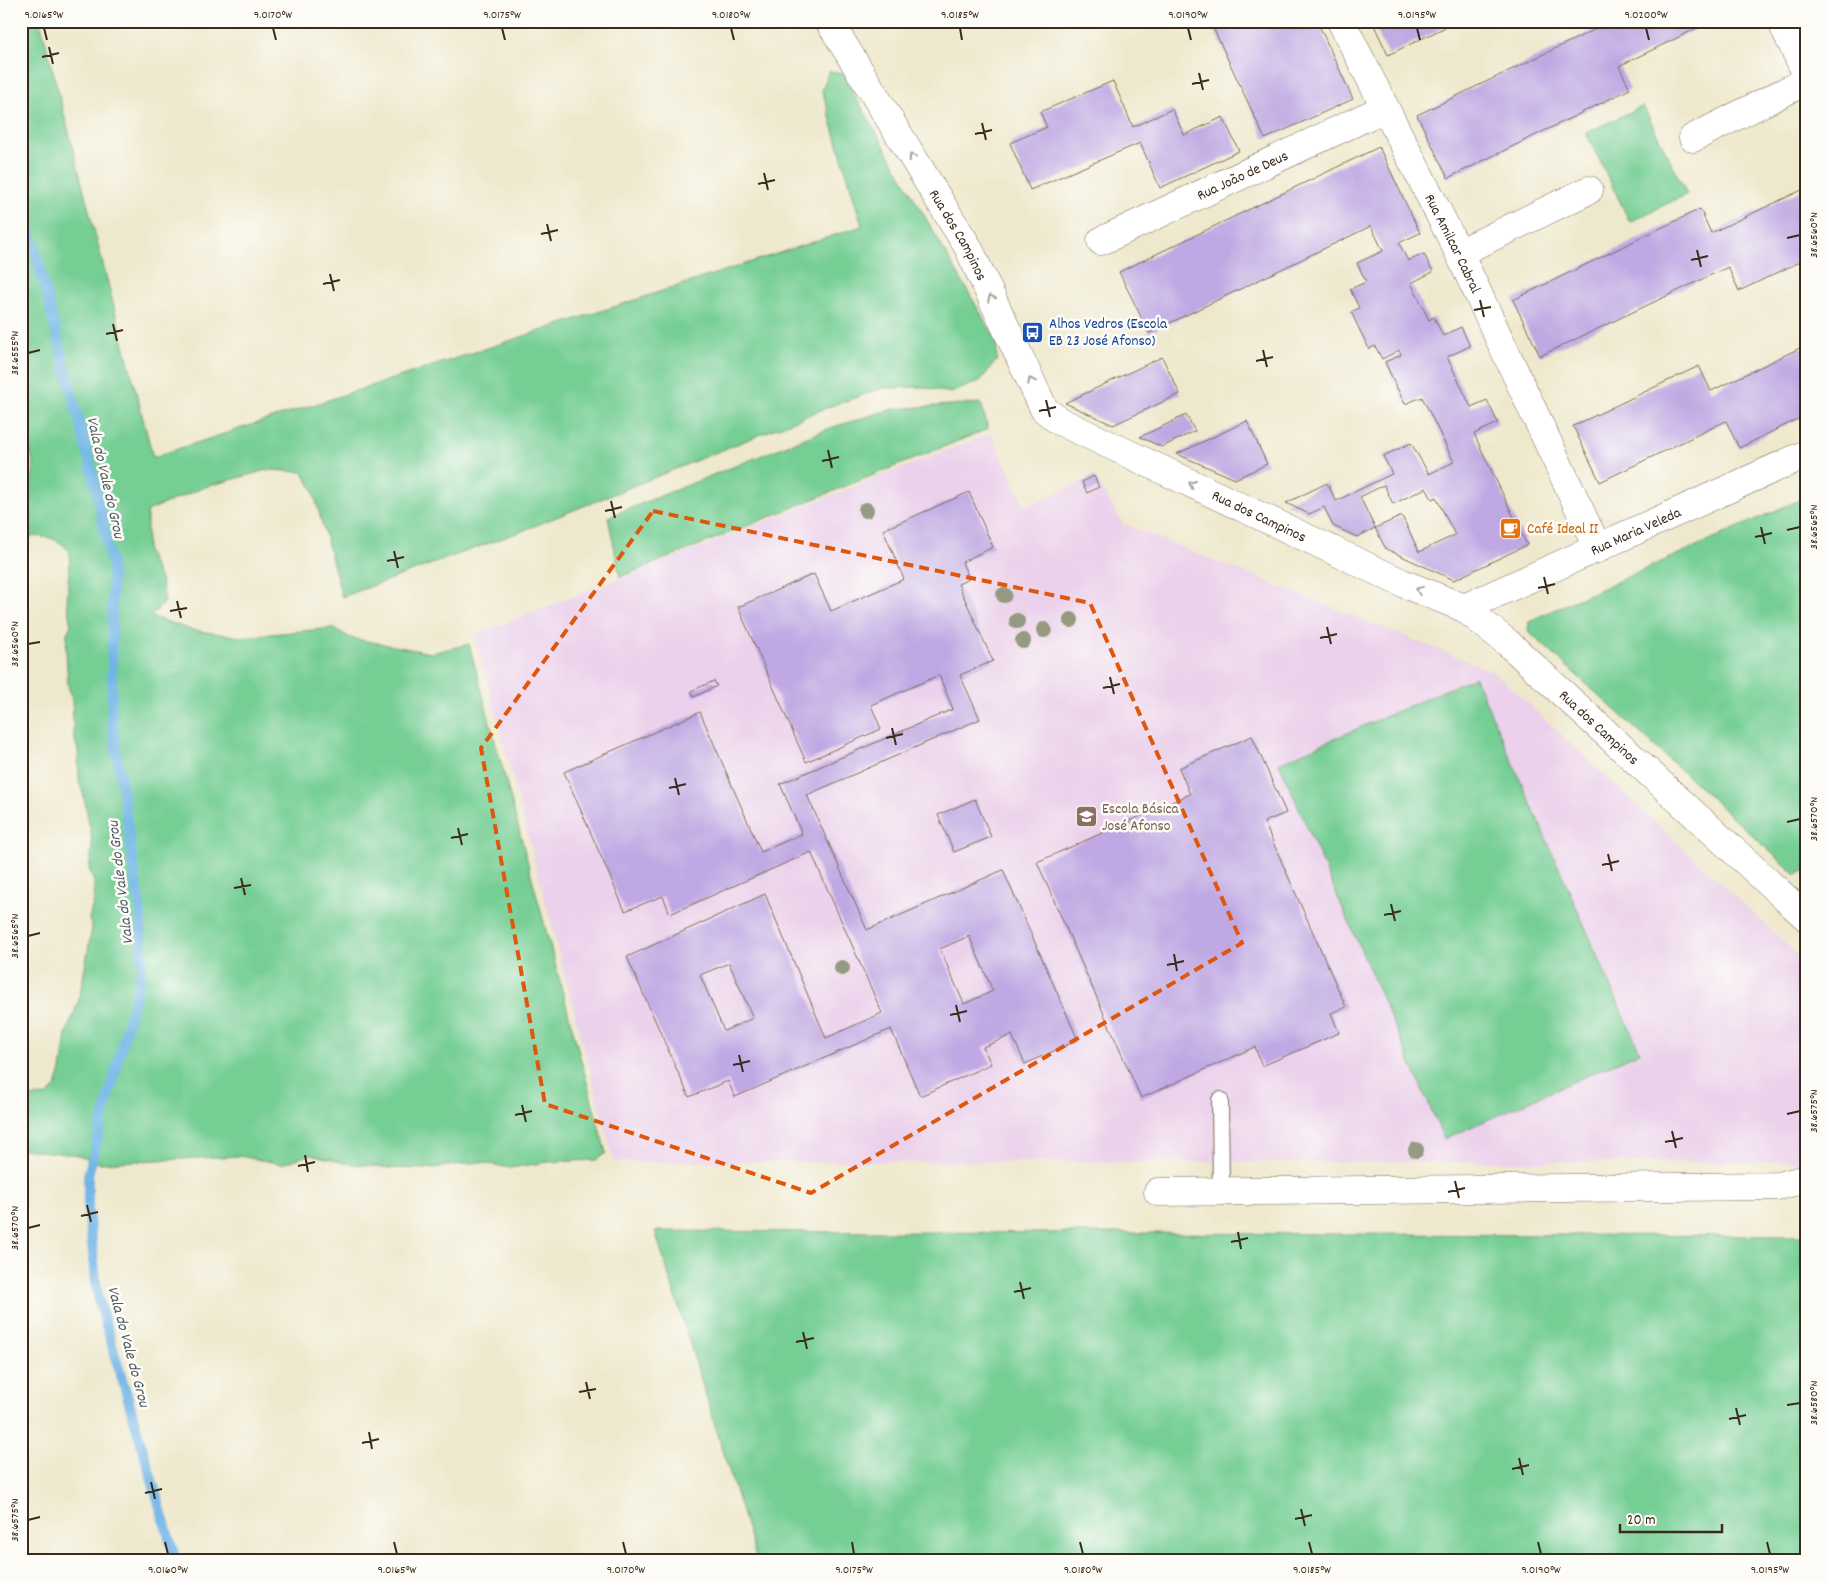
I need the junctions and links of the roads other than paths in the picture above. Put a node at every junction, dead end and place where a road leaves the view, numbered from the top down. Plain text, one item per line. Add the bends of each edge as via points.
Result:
1 (829, 21) edge
2 (1341, 21) edge
3 (1781, 21) edge
4 (1806, 73) edge
5 (1806, 81) edge
6 (1385, 108) junction
7 (1694, 138) dead end
8 (1589, 190) dead end
9 (1101, 241) dead end
10 (1459, 252) junction
11 (1806, 454) edge
12 (1598, 549) junction
13 (1464, 608) junction
14 (1806, 917) edge
15 (1220, 1100) dead end
16 (1806, 1179) edge
17 (1221, 1191) junction
18 (1158, 1192) dead end

13 -> 1 street, Rua dos Campinos via 1402,583 1059,421 1044,408 968,247
2 - 6 street, Rua Amilcar Cabral
3 - 4 street
5 - 7 street
6 - 9 street, Rua João de Deus
6 - 10 street, Rua Amilcar Cabral
8 - 10 street
10 - 12 street, Rua Amilcar Cabral
11 - 12 street, Rua Maria Veleda
12 - 13 street, Rua Maria Veleda
13 - 14 street, Rua dos Campinos via 1508,643
15 - 17 lane
16 - 17 street via 1778,1186
17 - 18 street

